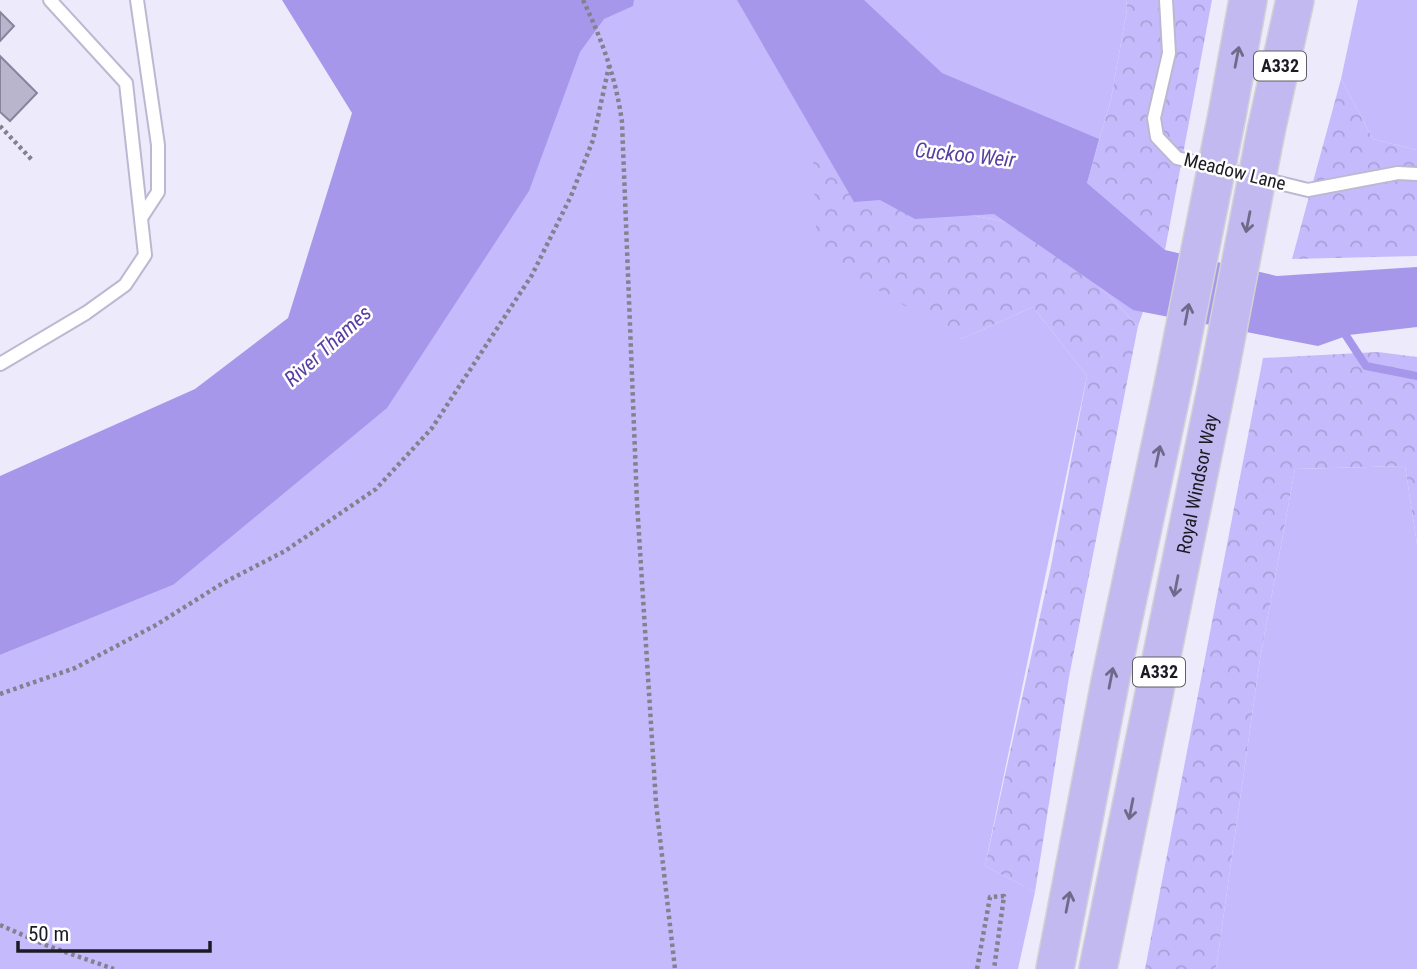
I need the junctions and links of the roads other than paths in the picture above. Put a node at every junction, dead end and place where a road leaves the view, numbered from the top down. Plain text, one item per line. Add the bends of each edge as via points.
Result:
1 (50, 0) edge
2 (138, 0) edge
3 (1166, 0) edge
4 (1248, 0) edge
5 (1295, 0) edge
6 (1417, 173) edge
7 (141, 218) junction
8 (0, 363) edge
9 (1055, 969) edge
10 (1098, 969) edge

1 - 7 lane via 126,83
2 - 7 lane via 158,145 158,191
3 - 6 lane, Meadow Lane via 1169,53 1154,118 1157,137 1177,158 1308,190
9 -> 4 main road, A332, bridge
5 -> 10 main road, Royal Windsor Way / A332, bridge
7 - 8 lane via 145,255 125,285

